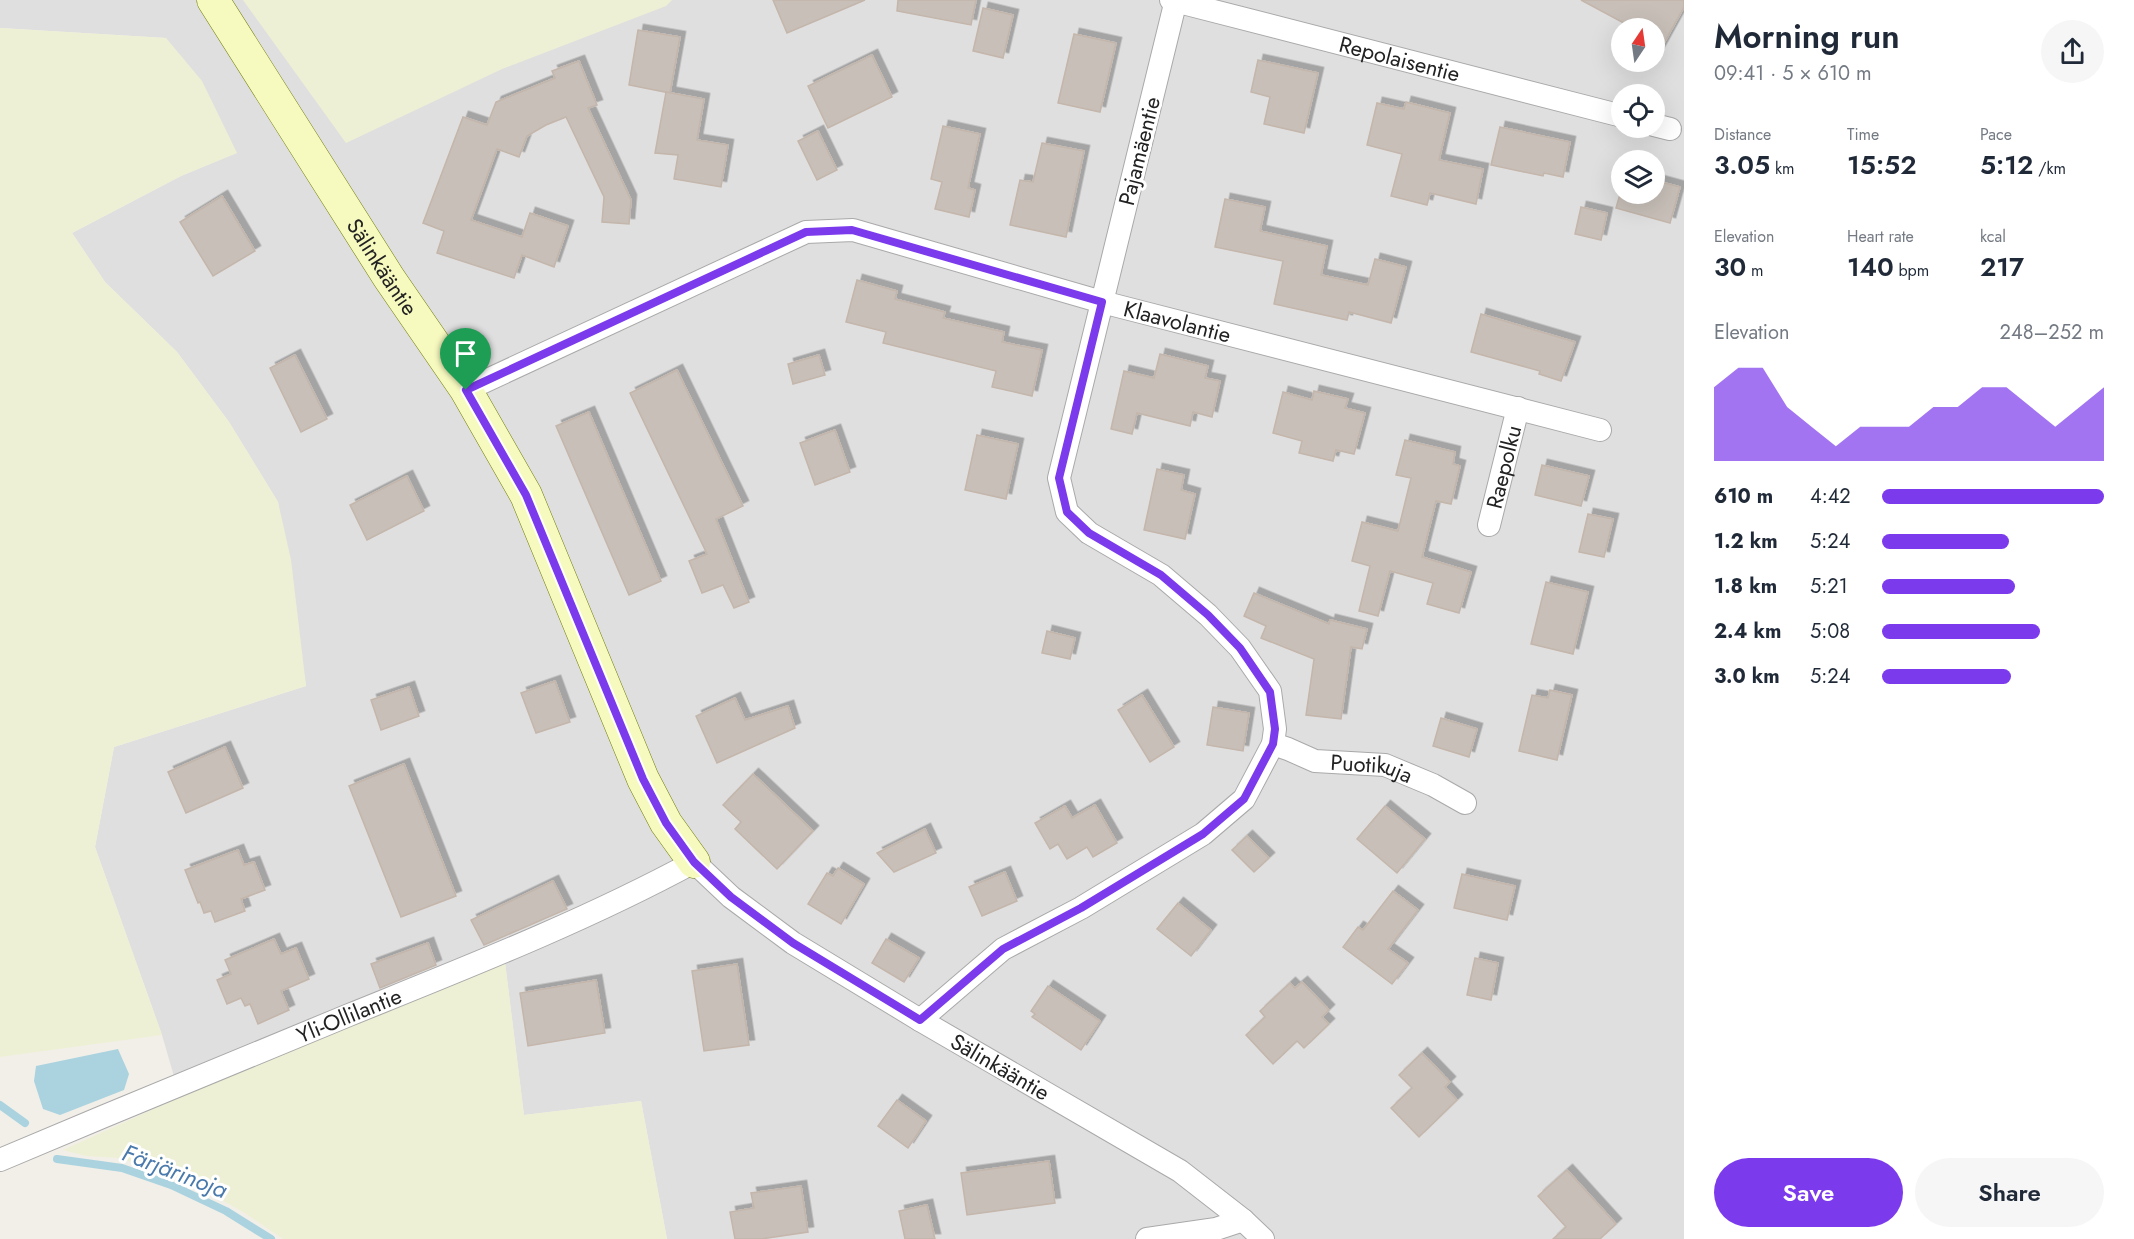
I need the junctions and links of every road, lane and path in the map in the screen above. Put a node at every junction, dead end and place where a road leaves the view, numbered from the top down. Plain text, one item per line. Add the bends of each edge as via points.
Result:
1 (213, 0) edge
2 (1174, 0) edge
3 (1611, 113) edge
4 (1102, 302) junction
5 (466, 390) junction
6 (1518, 408) junction
7 (1600, 430) dead end
8 (1489, 525) dead end
9 (1273, 744) junction
10 (1465, 803) dead end
11 (694, 862) junction
12 (920, 1020) junction
13 (0, 1160) edge
14 (1242, 1220) junction
15 (1147, 1239) edge
16 (1263, 1239) edge

1 - 5 street, Sälinkääntie via 389,278
2 - 3 street, Repolaisentie
2 - 4 street, Pajamäentie
4 - 5 street, Klaavolantie via 852,230 806,232
4 - 6 street, Klaavolantie
4 - 9 street via 1059,478 1067,512 1089,533 1161,575 1240,648 1270,692
5 - 11 street, Sälinkääntie via 526,495 643,779 666,823
6 - 7 street, Klaavolantie
6 - 8 street, Raepolku
9 - 10 street, Puotikuja via 1315,761 1385,765
9 - 12 street via 1244,799 1203,834 1081,908 1003,949
11 - 12 street, Sälinkääntie via 731,897 793,943
11 - 13 street, Yli-Ollilantie via 631,896 463,969
12 - 14 street, Sälinkääntie via 1180,1170
14 - 15 street
14 - 16 street, Sälinkääntie

